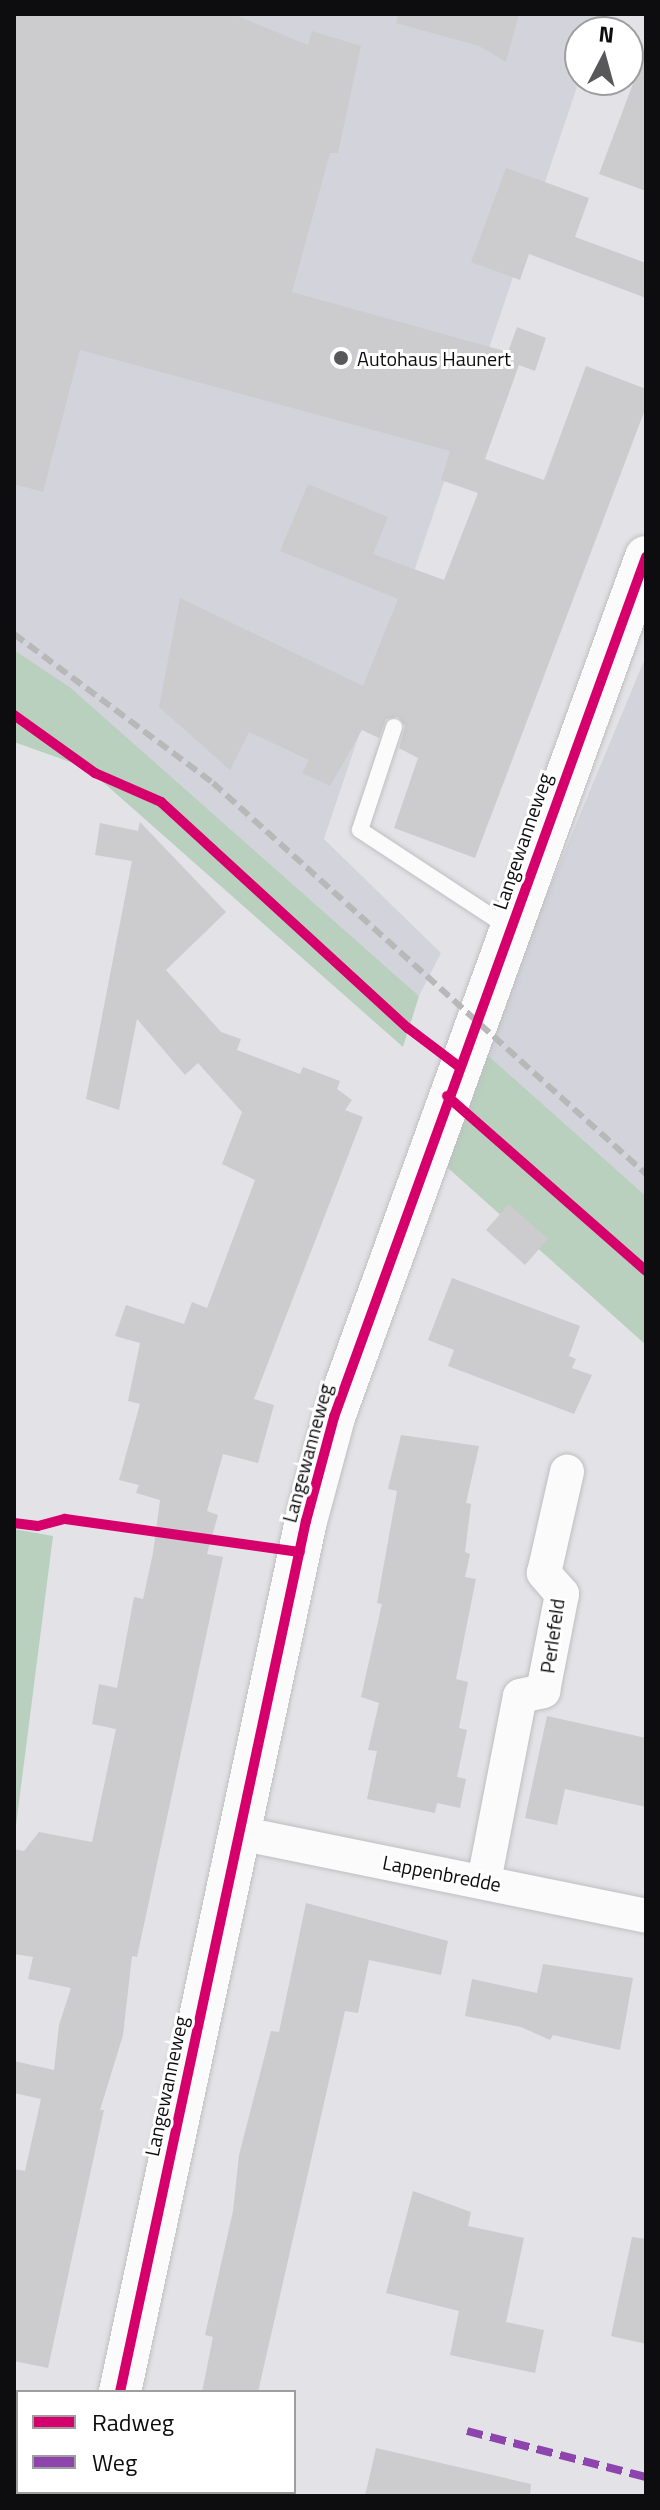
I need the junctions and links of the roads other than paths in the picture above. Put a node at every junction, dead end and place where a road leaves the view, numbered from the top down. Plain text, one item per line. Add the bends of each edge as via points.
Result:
1 (646, 557) edge
2 (394, 727) dead end
3 (510, 928) junction
4 (567, 1472) dead end
5 (239, 1833) junction
6 (484, 1881) junction
7 (646, 1916) edge
8 (120, 2390) edge

1 - 3 street, Langewanneweg
2 - 3 lane via 360,830
3 - 5 street, Langewanneweg via 334,1417 306,1521
4 - 6 street, Perlefeld via 544,1573 562,1594 543,1691 520,1696
5 - 6 street, Lappenbredde
5 - 8 street, Langewanneweg
6 - 7 street, Lappenbredde

